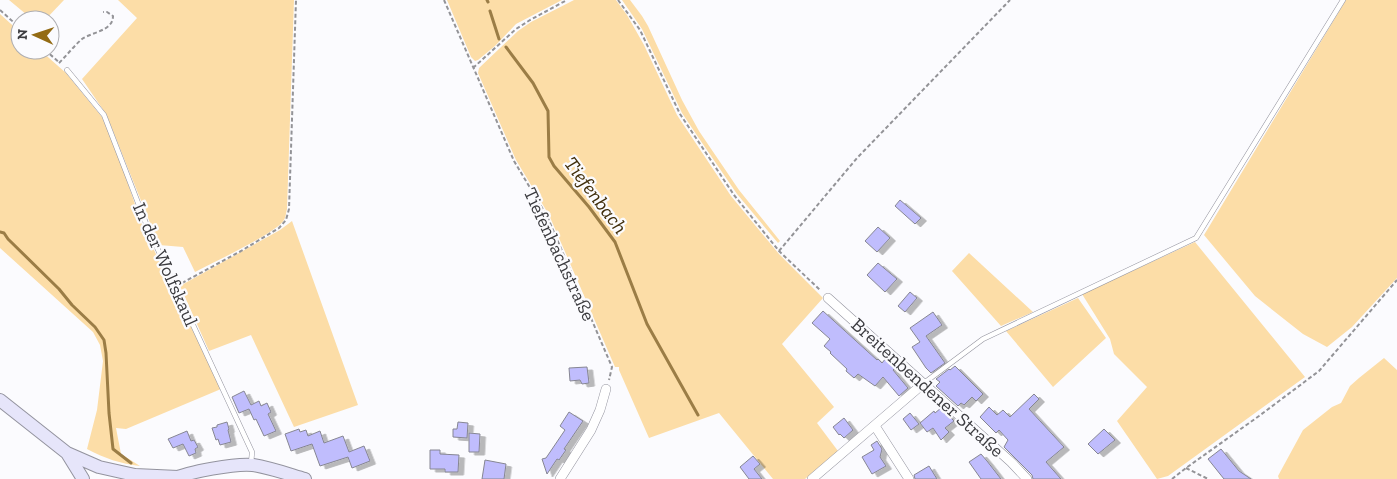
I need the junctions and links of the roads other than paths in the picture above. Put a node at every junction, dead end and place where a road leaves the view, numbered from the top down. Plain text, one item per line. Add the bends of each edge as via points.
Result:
1 (1343, 0) edge
2 (67, 70) road end
3 (828, 298) road end
4 (924, 383) junction
5 (606, 389) road end
6 (0, 400) edge
7 (876, 426) junction
8 (67, 453) junction
9 (251, 465) junction
10 (99, 467) junction
11 (82, 477) edge
12 (136, 477) edge
13 (176, 478) edge
14 (305, 479) edge
15 (560, 479) edge
16 (812, 479) edge
17 (909, 479) edge
18 (1027, 479) edge

1 - 4 lane via 1196,238 983,340
2 - 9 lane, In der Wolfskaul via 104,115 147,226 252,452
3 - 4 street, Breitenbendener Straße
4 - 7 street
4 - 18 street, Breitenbendener Straße
5 - 15 street via 591,430
6 - 8 street
7 - 16 street
7 - 17 street
8 - 10 street
8 - 11 street
9 - 13 street
9 - 14 street
10 - 11 street via 86,468
10 - 12 street
12 - 13 street

